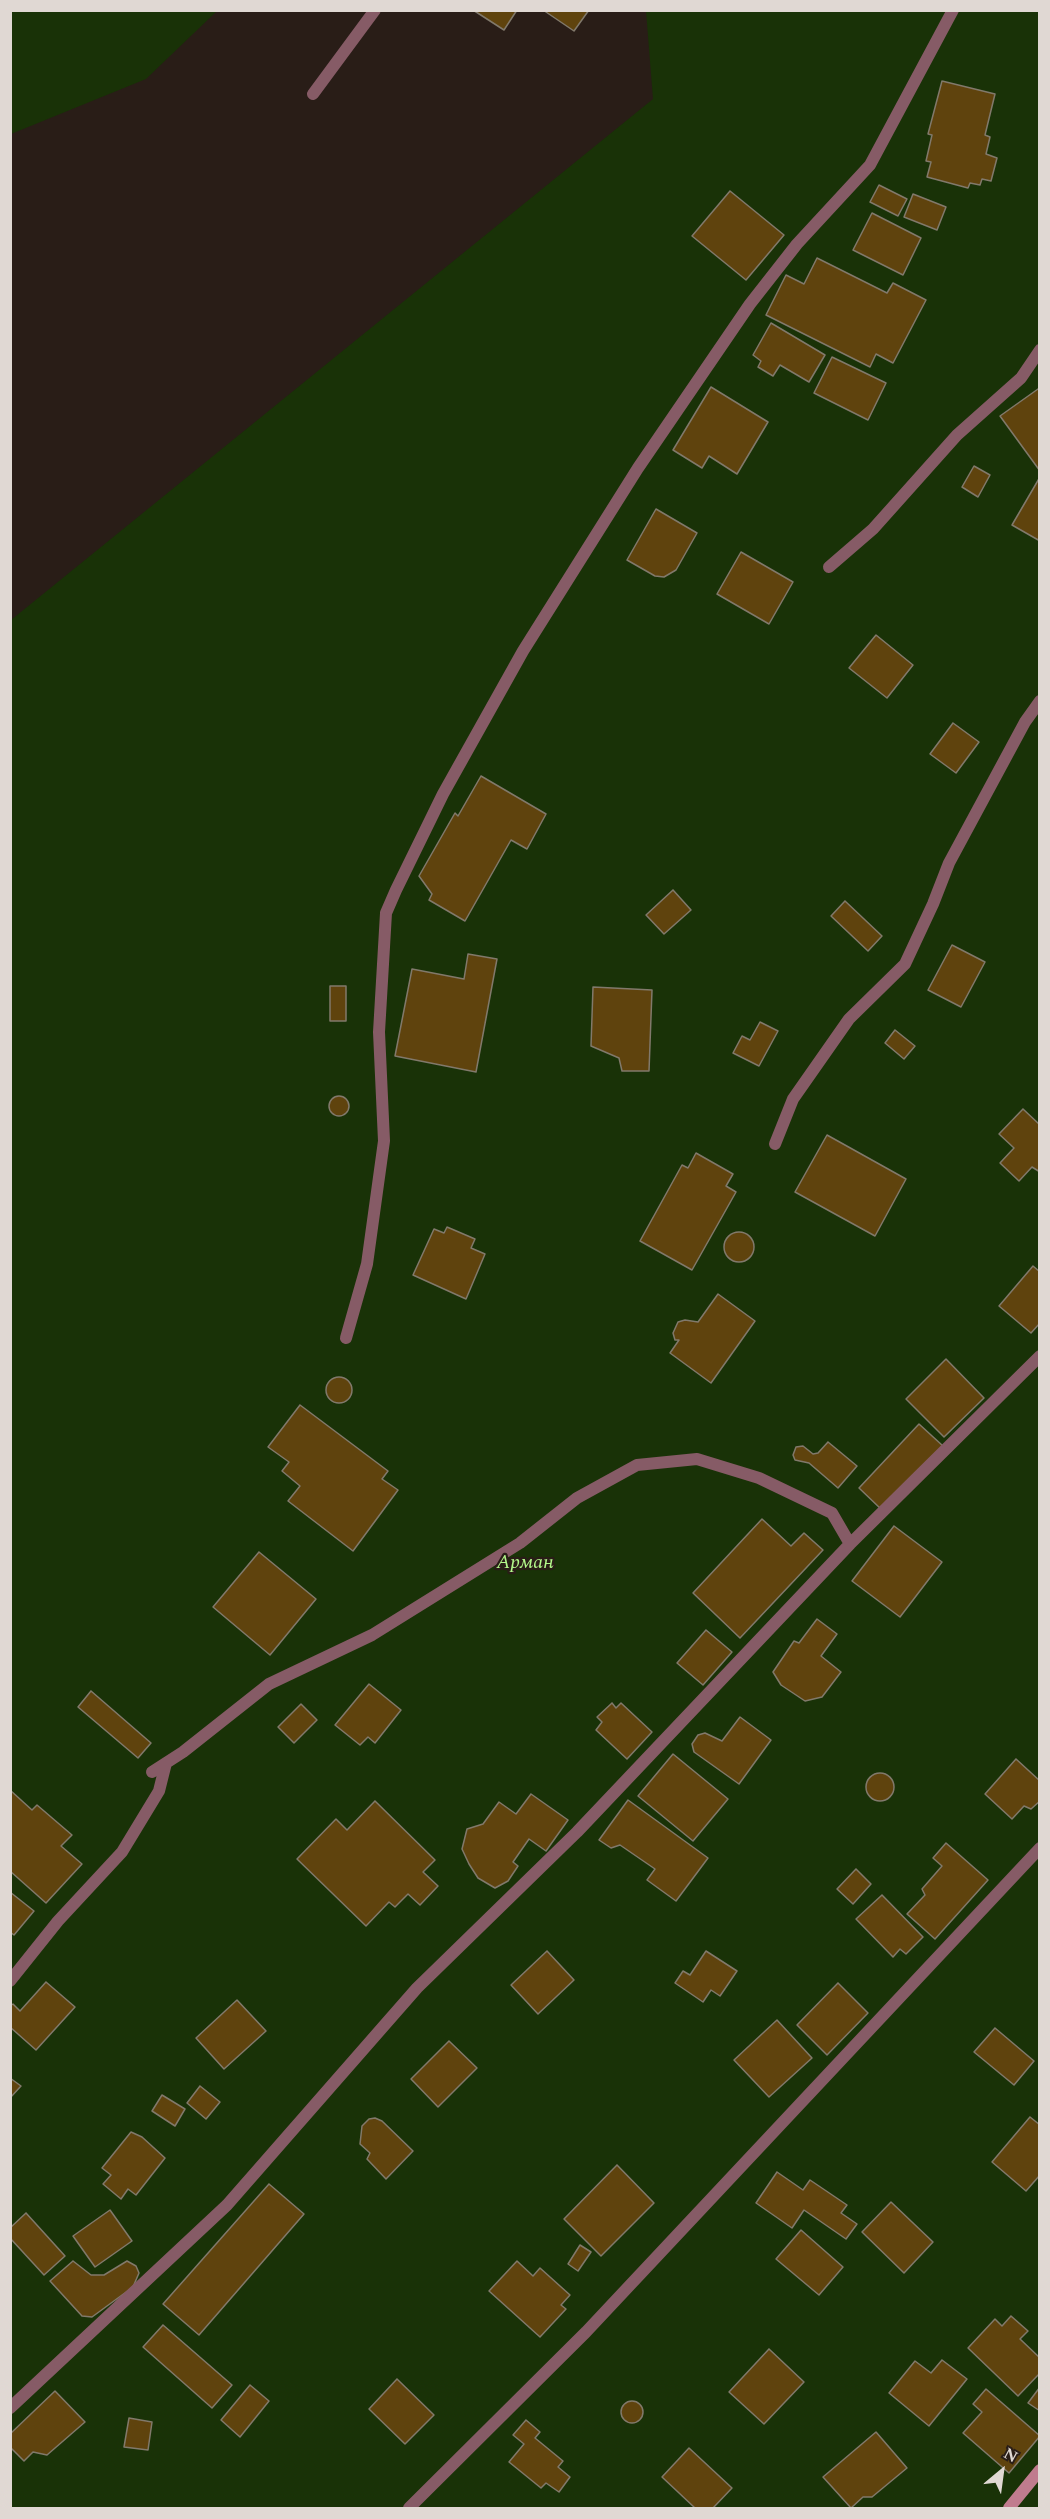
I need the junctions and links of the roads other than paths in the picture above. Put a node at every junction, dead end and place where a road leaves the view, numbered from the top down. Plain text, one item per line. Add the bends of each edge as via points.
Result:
1 (375, 10) edge
2 (953, 10) edge
3 (313, 94) dead end
4 (1040, 350) edge
5 (829, 567) dead end
6 (1040, 700) edge
7 (775, 1144) dead end
8 (346, 1338) dead end
9 (1040, 1356) edge
10 (850, 1544) junction
11 (166, 1763) junction
12 (152, 1772) dead end
13 (1040, 1848) edge
14 (10, 1981) edge
15 (10, 2408) edge
16 (1040, 2470) edge
17 (409, 2508) edge
18 (1009, 2508) edge

1 - 3 street
2 - 8 street via 870,165 797,243 750,304 638,468 523,651 443,794 396,890 386,913 379,1032 384,1141 367,1264
4 - 5 street via 1021,378 957,435 873,529
6 - 7 street via 1024,722 949,863 905,964 849,1019 794,1099
9 - 10 street
10 - 11 street via 832,1513 759,1478 697,1459 637,1465 577,1498 520,1543 372,1635 269,1684
10 - 15 street via 578,1832 417,1988 227,2205
11 - 12 street
11 - 14 street via 159,1791 122,1852 58,1921
13 - 17 street via 586,2332
16 - 18 street

